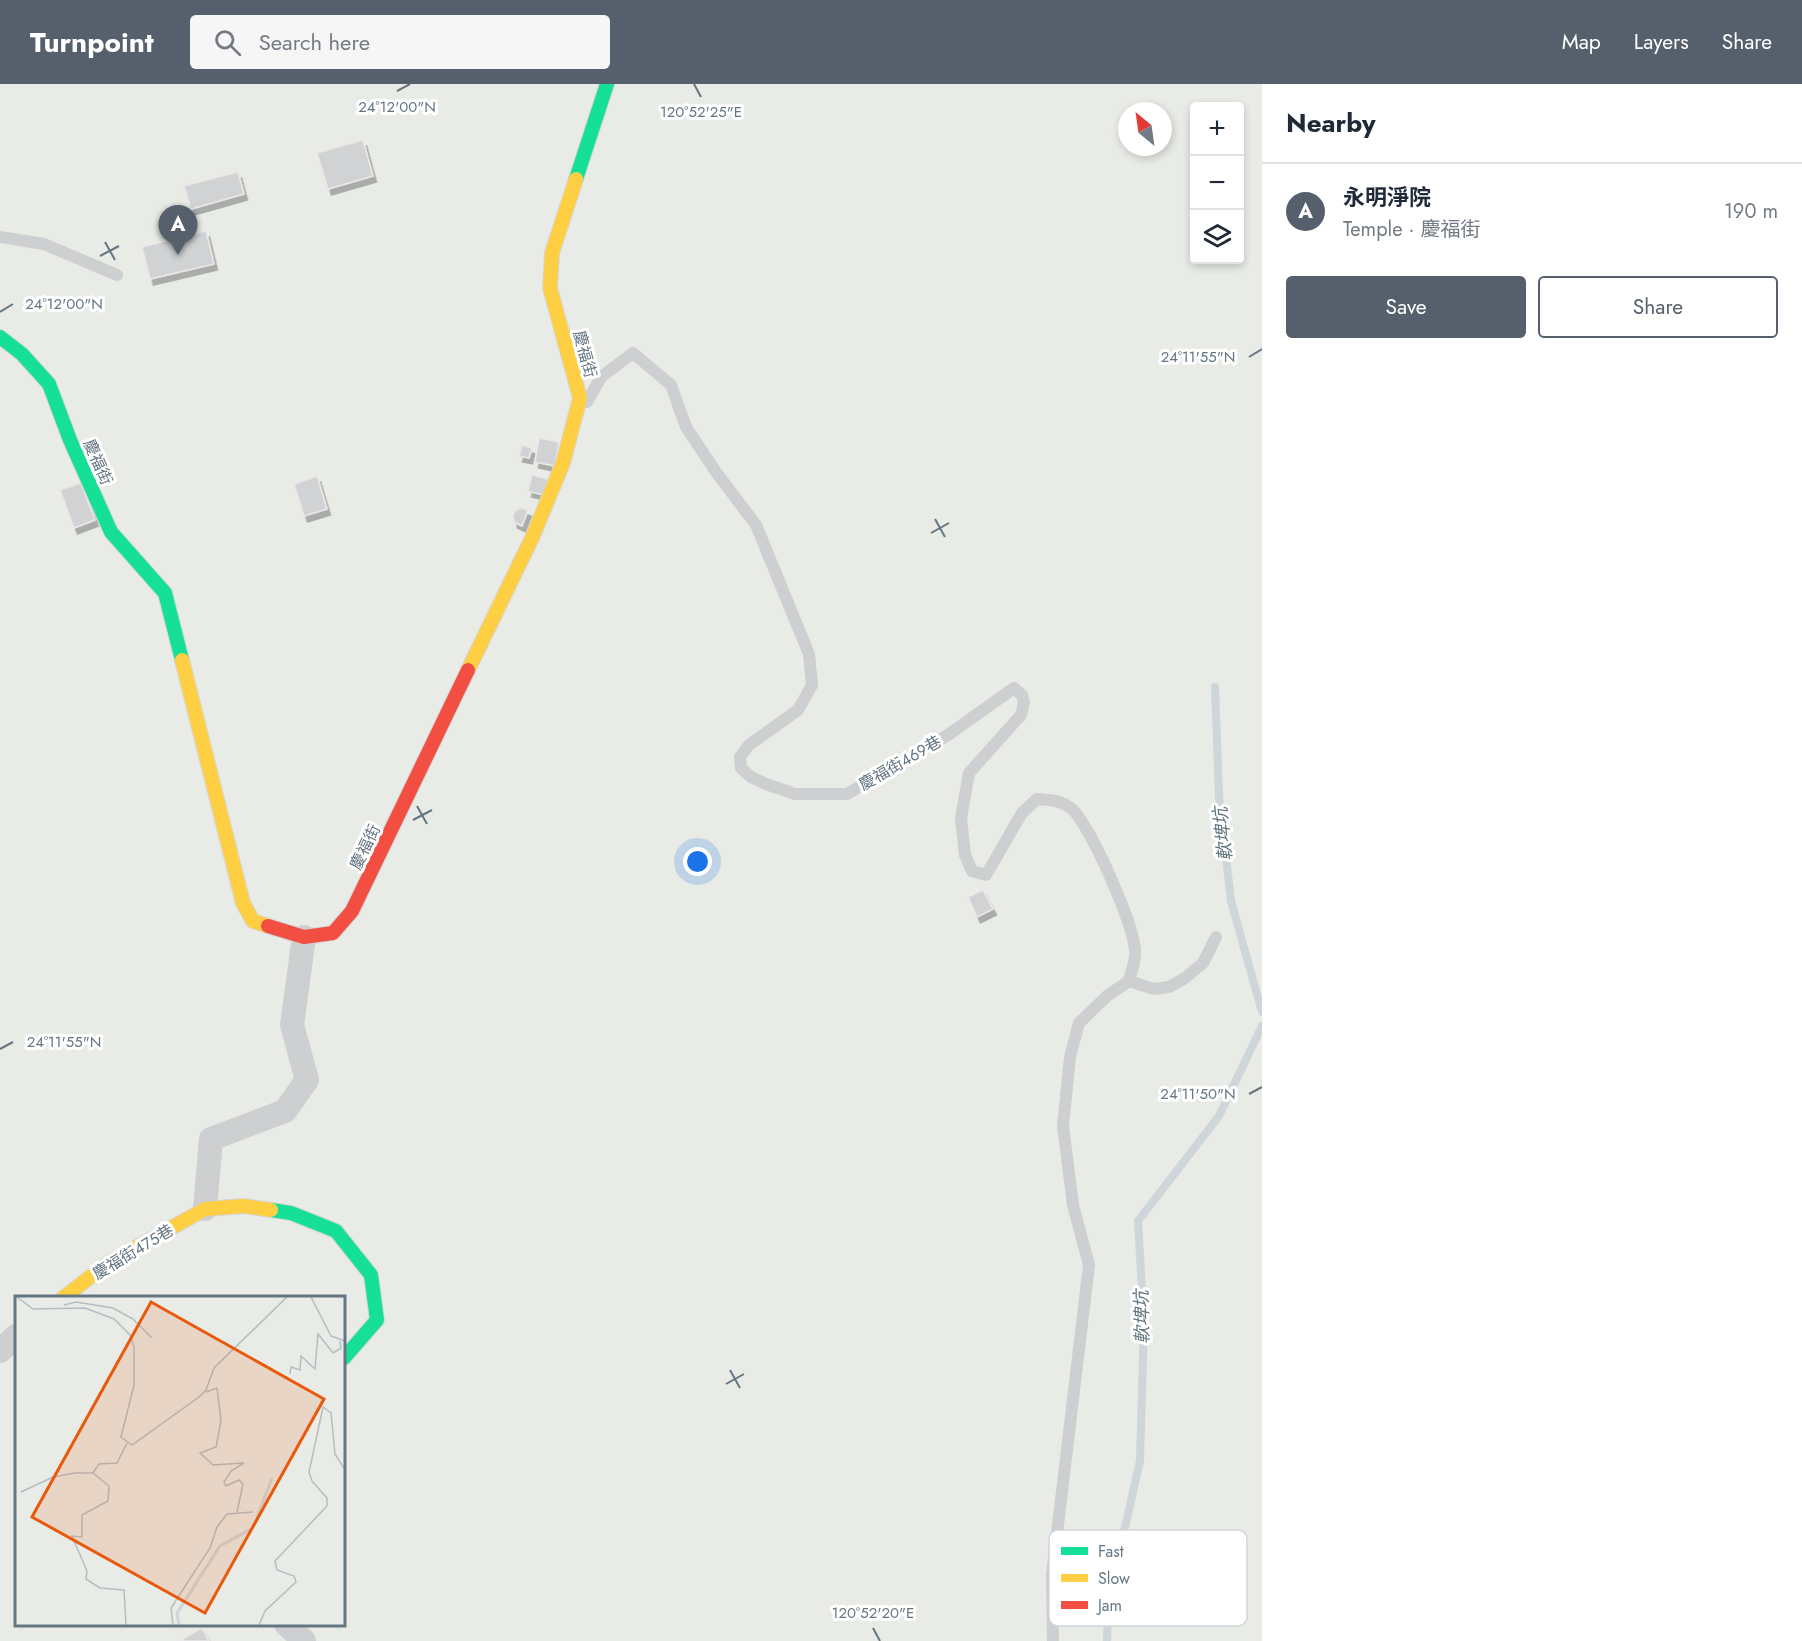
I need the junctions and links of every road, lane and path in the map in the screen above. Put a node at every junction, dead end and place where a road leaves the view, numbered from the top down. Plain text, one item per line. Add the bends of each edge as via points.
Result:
1 (607, 84) edge
2 (0, 237) edge
3 (117, 275) dead end
4 (0, 338) edge
5 (571, 432) junction
6 (304, 937) junction
7 (1216, 937) dead end
8 (1129, 981) junction
9 (205, 1209) junction
10 (66, 1296) edge
11 (15, 1337) edge
12 (0, 1350) edge
13 (345, 1357) edge
14 (1057, 1530) edge
15 (288, 1626) edge
16 (1053, 1626) edge
17 (304, 1641) edge
18 (1053, 1641) edge

1 - 5 street, 慶福街 via 552,253 550,288 580,398
2 - 3 lane via 44,244
4 - 6 street, 慶福街 via 22,354 50,384 111,532 165,593 243,903 253,921
5 - 6 street, 慶福街 via 563,463 532,538 352,911 333,933
5 - 8 lane, 慶福街469巷 via 601,377 633,353 671,385 686,427 756,525 809,654 812,685 798,710 749,745 740,758 741,768 752,777 795,794 847,794 948,735 1014,688 1022,695 1021,715 969,773 961,818 965,855 972,871 986,875 1022,813 1037,799 1059,801 1073,810 1121,902 1136,952
6 - 9 street via 292,1025 307,1080 285,1111 211,1139
7 - 8 lane via 1203,963 1169,987 1154,989
8 - 14 lane via 1079,1023 1069,1069 1063,1126 1073,1204 1089,1264
9 - 10 street, 慶福街475巷 via 107,1264
9 - 13 street, 慶福街475巷 via 244,1206 291,1213 336,1231 371,1275 377,1320
11 - 12 street
15 - 17 street
16 - 18 lane

